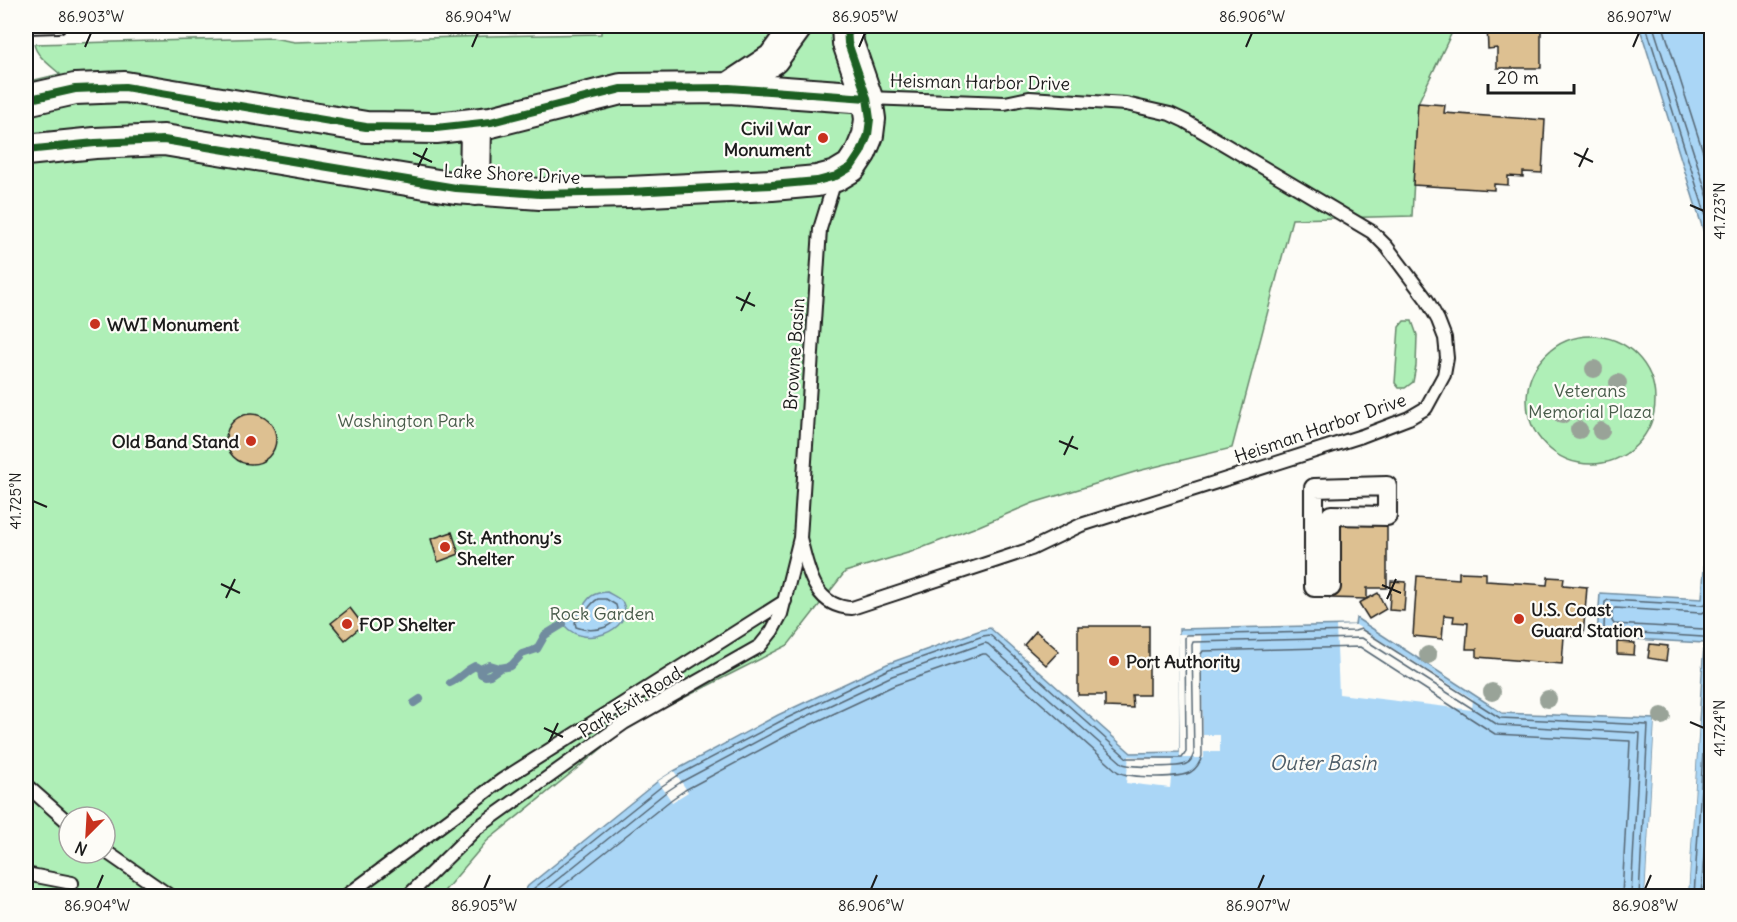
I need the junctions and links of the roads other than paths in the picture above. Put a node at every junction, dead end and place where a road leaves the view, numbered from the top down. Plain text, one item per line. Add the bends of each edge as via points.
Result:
1 (59, 26) edge
2 (796, 26) edge
3 (847, 26) edge
4 (26, 27) edge
5 (729, 88) junction
6 (867, 98) junction
7 (26, 100) edge
8 (476, 124) junction
9 (26, 150) edge
10 (836, 176) junction
11 (475, 190) junction
12 (1387, 516) joint
13 (800, 538) junction
14 (784, 601) junction
15 (26, 785) edge
16 (57, 812) edge
17 (117, 859) edge
18 (26, 874) edge
19 (72, 883) dead end
20 (170, 897) edge
21 (346, 897) edge
22 (408, 897) edge

1 - 4 lane
2 - 5 street via 773,59
3 - 6 street via 848,43
5 - 6 street
5 - 8 street via 621,89
6 - 10 street via 868,135 851,167
6 - 13 lane, Heisman Harbor Drive via 1005,103 1029,98 1126,104 1170,114 1372,232 1438,320 1448,358 1444,375 1426,408 1409,418 1081,525 1031,549 852,608 833,605 814,585
7 - 8 street via 75,89 125,87 366,127
8 - 11 street, Lake Shore Drive
9 - 11 street, Lake Shore Drive via 164,140
10 - 11 street, Lake Shore Drive via 772,185 629,192 540,194
10 - 13 lane, Browne Basin via 820,229
12 - 12 street via 1388,486 1314,488 1314,587 1331,587 1331,515
13 - 14 lane, Park Exit Road
14 - 21 lane via 502,780
14 - 22 lane, Park Exit Road via 772,631 760,646 624,723 477,828
15 - 16 lane
17 - 20 lane
18 - 19 lane

